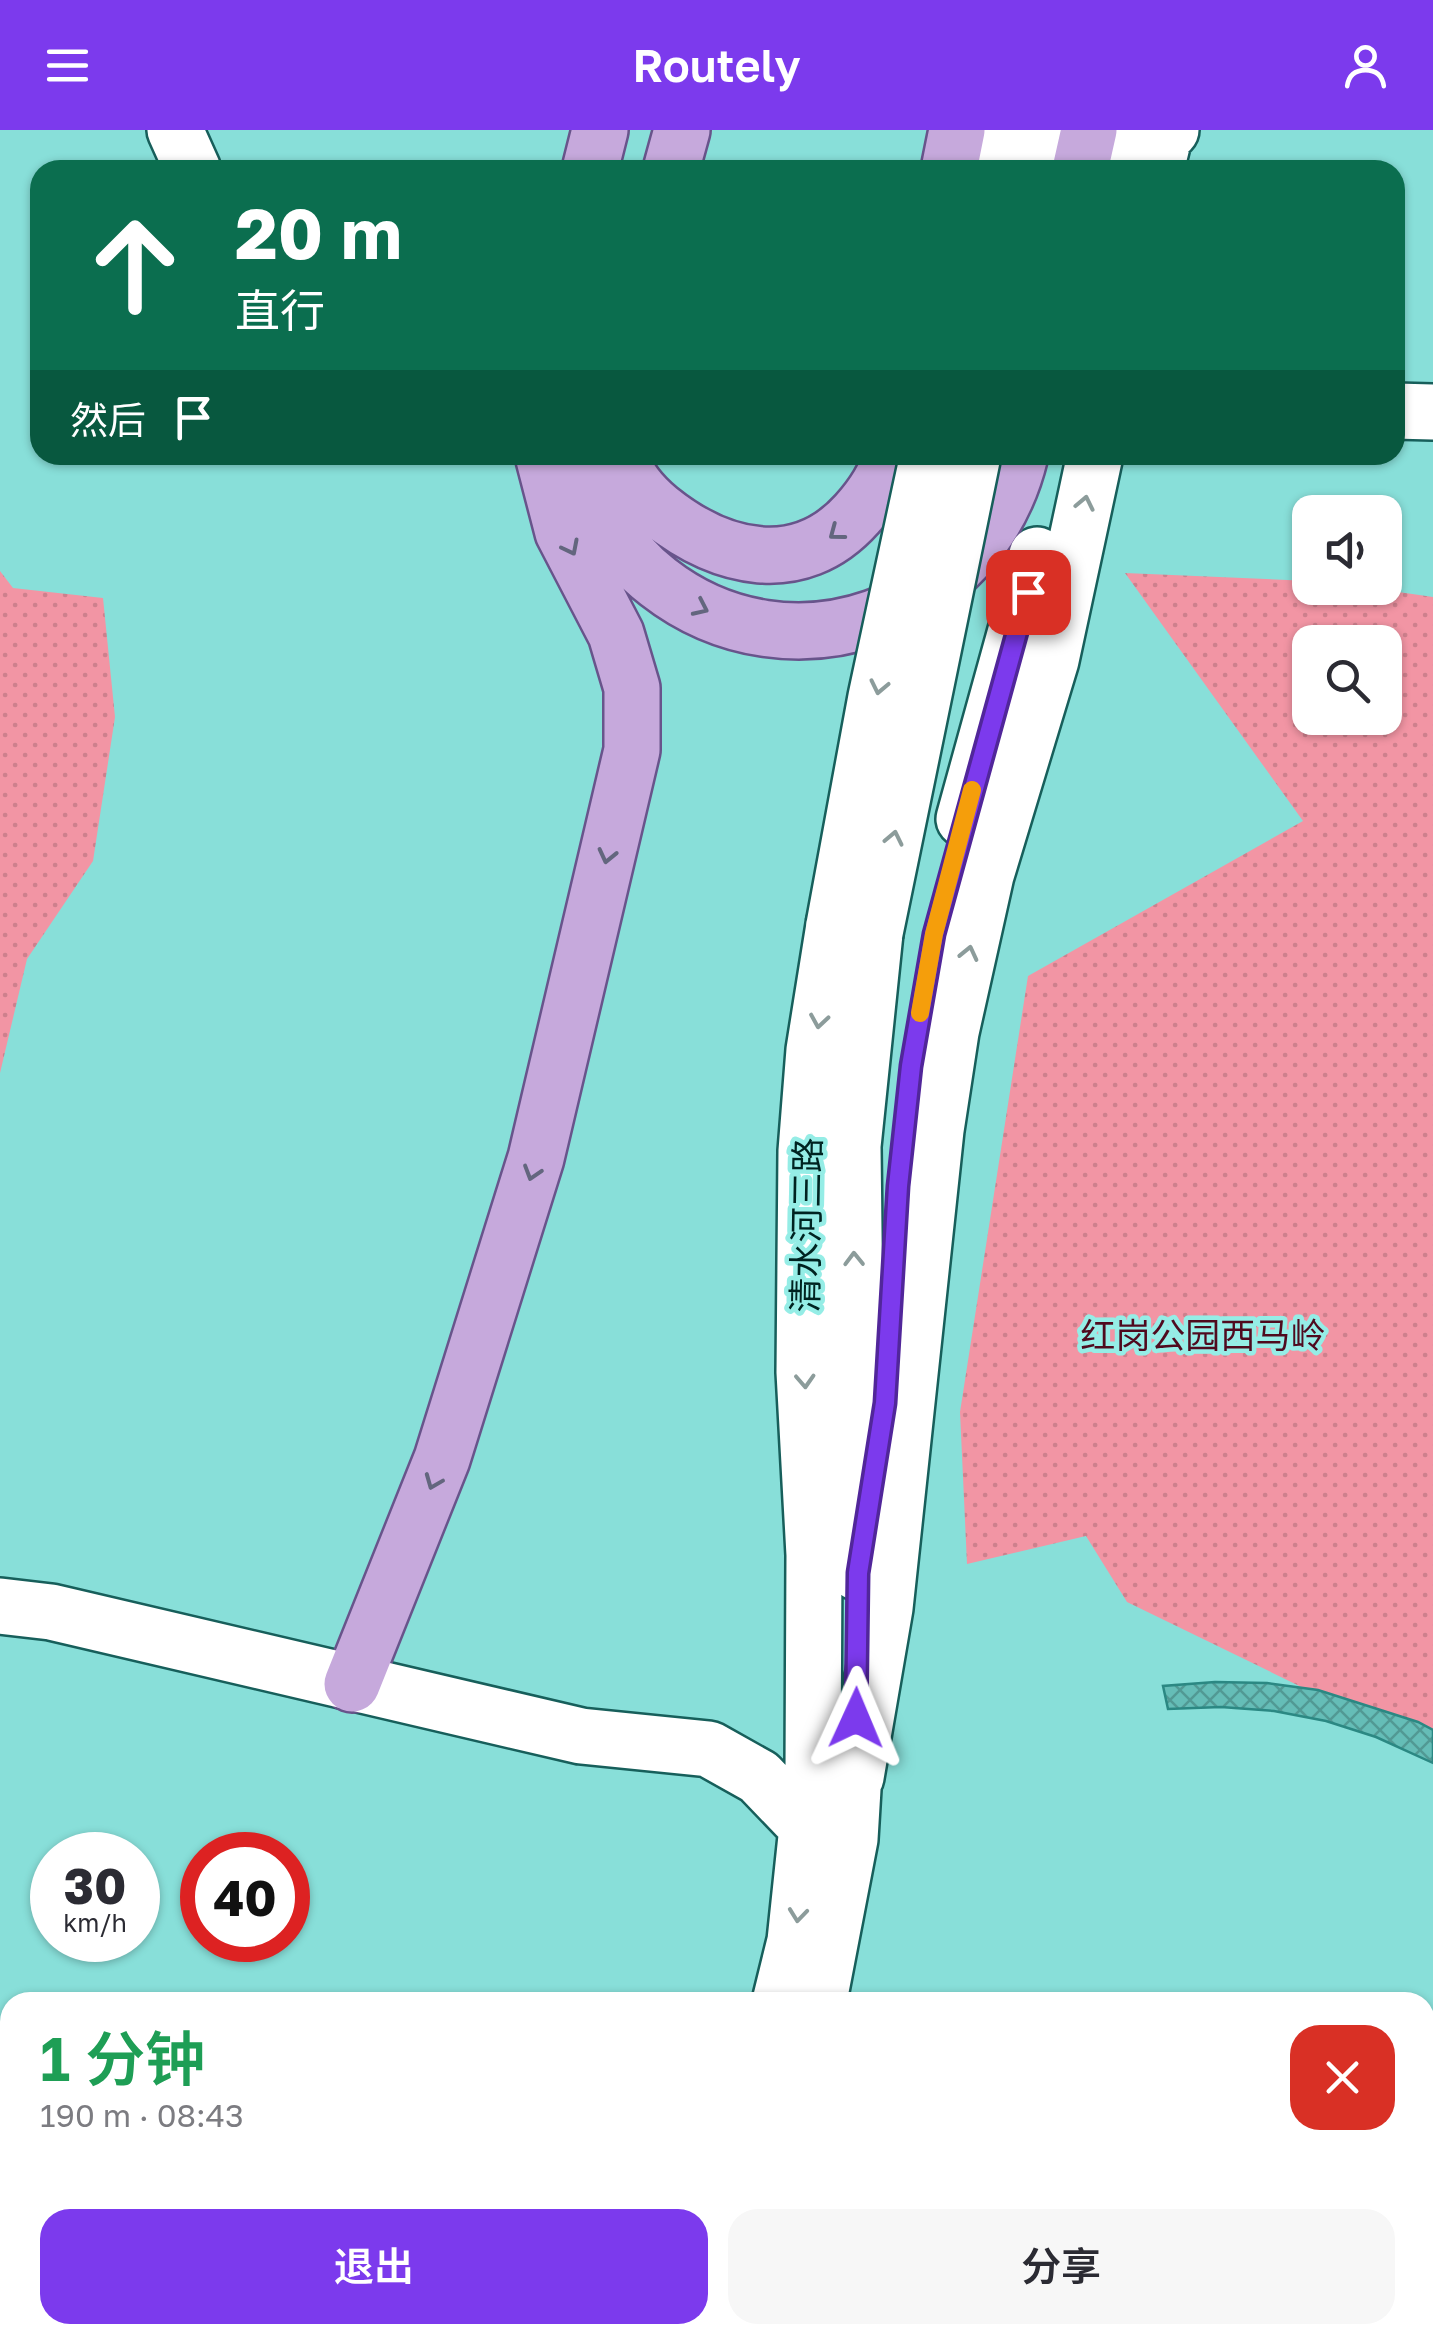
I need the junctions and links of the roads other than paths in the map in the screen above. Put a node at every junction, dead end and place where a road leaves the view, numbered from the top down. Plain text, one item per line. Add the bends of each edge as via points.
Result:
1 (175, 130) edge
2 (600, 130) edge
3 (644, 130) edge
4 (682, 130) edge
5 (957, 130) edge
6 (998, 130) edge
7 (1040, 130) edge
8 (1089, 130) edge
9 (1124, 130) edge
10 (1170, 130) edge
11 (188, 160) edge
12 (592, 160) edge
13 (638, 160) edge
14 (674, 160) edge
15 (950, 160) edge
16 (992, 160) edge
17 (1034, 160) edge
18 (1082, 160) edge
19 (1118, 160) edge
20 (1158, 160) edge
21 (1405, 411) edge
22 (1433, 412) edge
23 (545, 465) edge
24 (585, 465) edge
25 (623, 465) edge
26 (886, 465) edge
27 (926, 465) edge
28 (970, 465) edge
29 (1016, 465) edge
30 (1056, 465) edge
31 (1093, 465) edge
32 (854, 929) junction
33 (858, 1573) junction
34 (0, 1606) edge
35 (352, 1684) junction
36 (856, 1777) junction
37 (828, 1833) junction
38 (782, 1992) edge
39 (820, 1992) edge

1 - 11 street
2 - 12 main road
3 - 13 main road
4 - 14 main road
5 - 15 main road
6 - 16 street
7 - 17 street
8 - 18 main road
9 - 19 street
10 - 20 street
21 - 22 street
23 -> 35 main road via 562,532 616,634 632,688 632,750 536,1158 442,1459
24 -> 29 main road via 601,512 640,568 678,597 766,632 844,627 923,594 985,533
26 -> 25 main road via 874,496 824,542 786,556 758,557 680,527 646,500
27 -> 32 street, 清水河三路, bridge via 876,697
32 -> 28 street, 清水河三路, bridge
30 - 33 street via 934,934 911,1066 885,1403
36 -> 31 street via 884,1608 951,1032 986,874 1051,660
33 -> 32 street, 清水河三路
32 -> 37 street, 清水河三路 via 814,1050 806,1151 814,1770
33 - 36 street, 清水河三路
34 - 35 street via 52,1612
35 - 37 street via 582,1736 710,1749 759,1777
36 - 37 street, 清水河三路
37 -> 38 street, 清水河三路
37 - 39 street, 清水河三路

